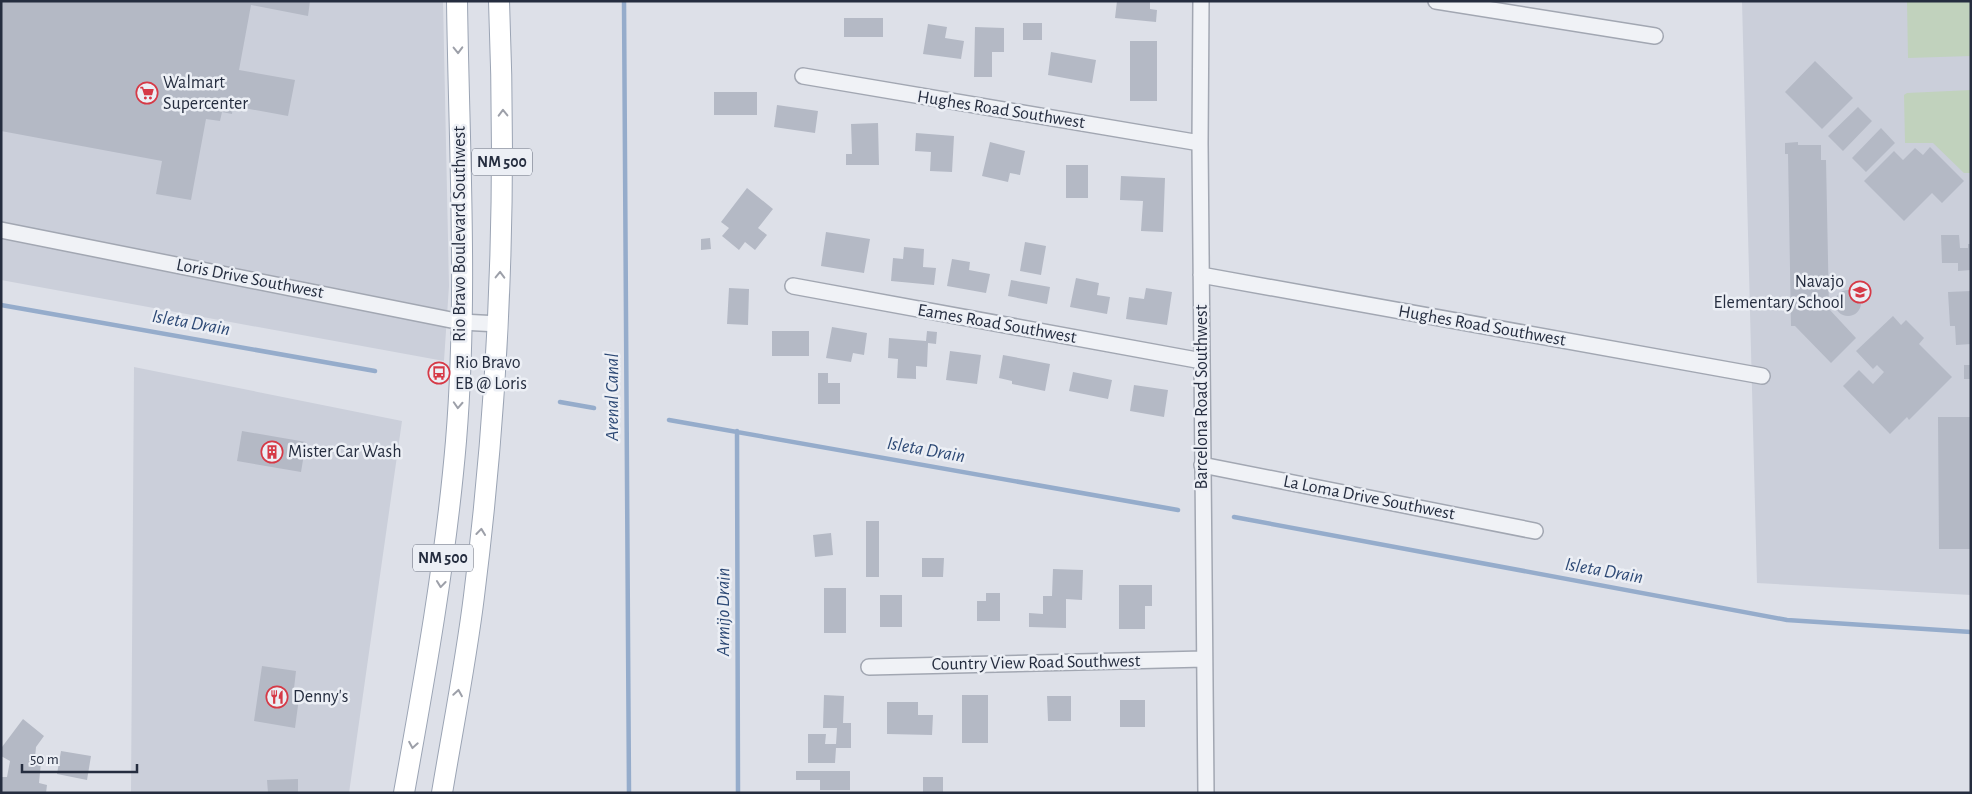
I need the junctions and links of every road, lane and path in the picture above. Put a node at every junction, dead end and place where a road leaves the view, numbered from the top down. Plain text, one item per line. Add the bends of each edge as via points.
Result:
1 (457, 1) edge
2 (499, 1) edge
3 (1201, 1) edge
4 (1436, 1) edge
5 (1655, 36) dead end
6 (803, 76) dead end
7 (1200, 143) junction
8 (1, 230) edge
9 (1201, 275) junction
10 (792, 286) dead end
11 (462, 322) junction
12 (499, 324) junction
13 (1202, 361) junction
14 (1762, 376) dead end
15 (1202, 466) junction
16 (1535, 531) dead end
17 (1204, 659) junction
18 (869, 667) dead end
19 (404, 793) edge
20 (442, 793) edge
21 (1206, 793) edge

1 -> 11 main road, Rio Bravo Boulevard Southwest / NM 500
12 -> 2 main road, NM 500 via 503,113
3 - 7 street, Barcelona Road Southwest
4 - 5 street
6 - 7 street, Hughes Road Southwest
7 - 9 street, Barcelona Road Southwest
8 - 11 street, Loris Drive Southwest
9 - 13 street, Barcelona Road Southwest
9 - 14 street, Hughes Road Southwest
10 - 13 street, Eames Road Southwest
11 - 12 street, Loris Drive Southwest
11 -> 19 main road, Rio Bravo Boulevard Southwest / NM 500 via 456,440 439,596
20 -> 12 main road, NM 500 via 474,597
13 - 15 street, Barcelona Road Southwest
15 - 16 street, La Loma Drive Southwest
15 - 17 street, Barcelona Road Southwest
17 - 18 street, Country View Road Southwest
17 - 21 street, Barcelona Road Southwest

